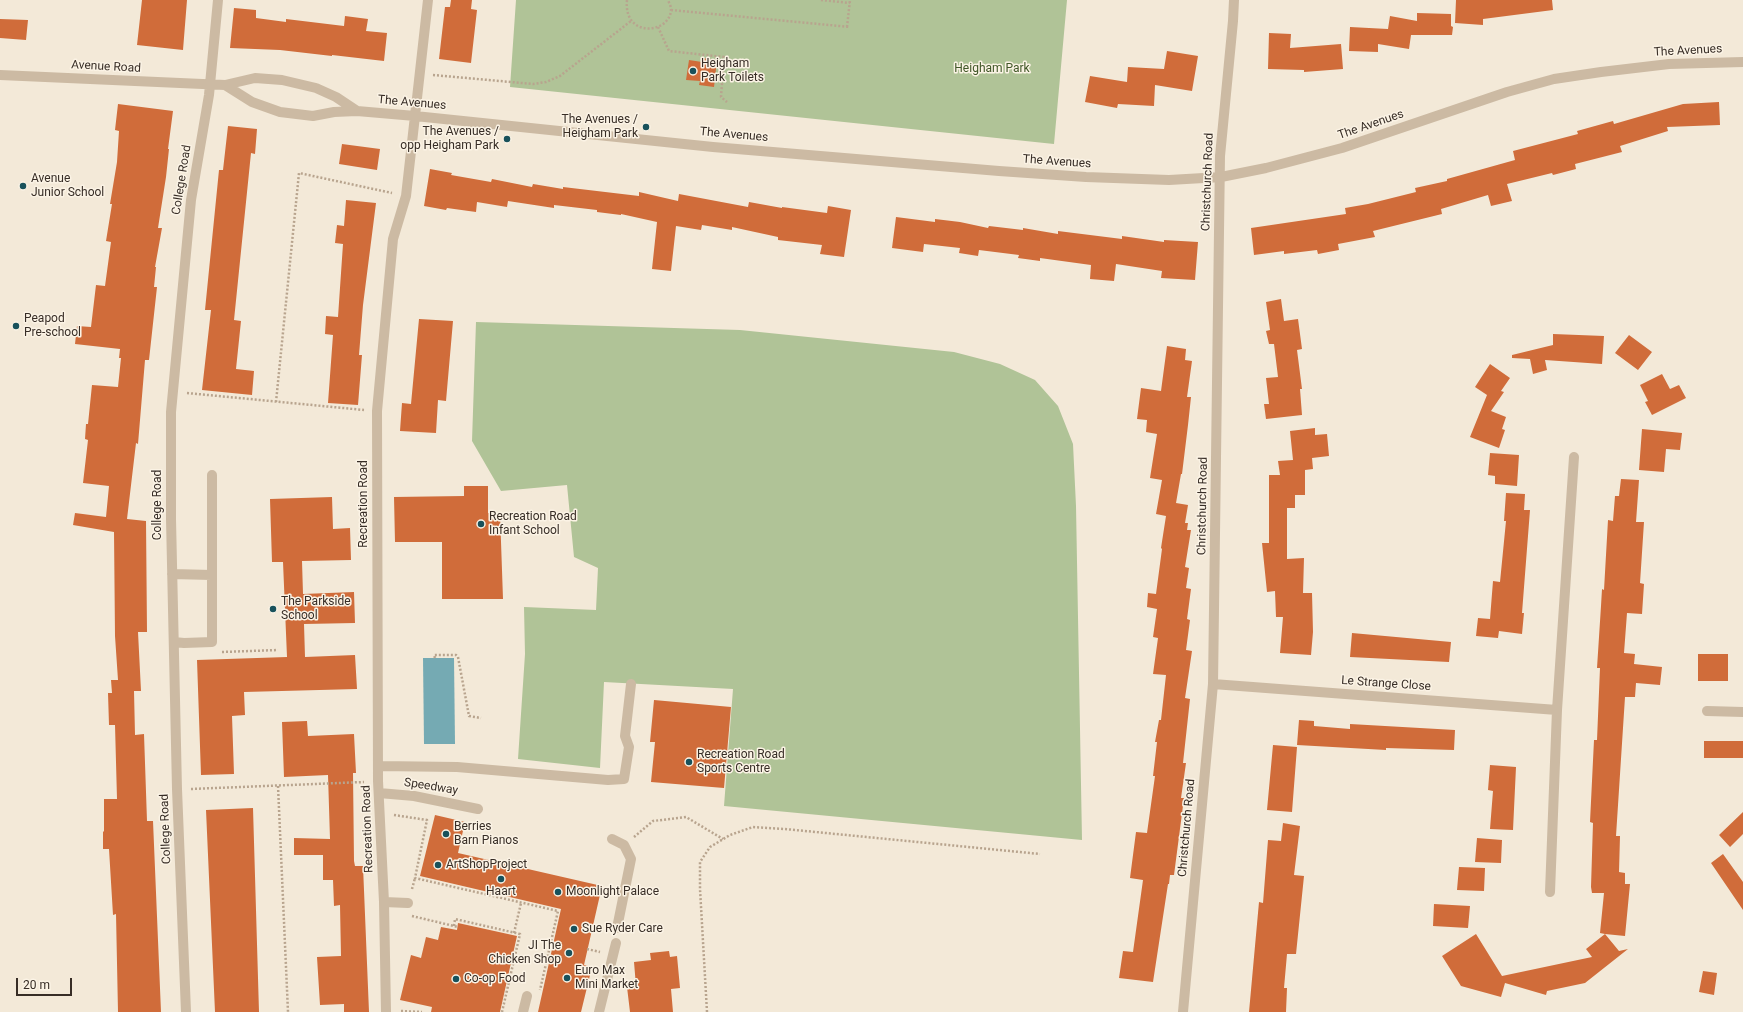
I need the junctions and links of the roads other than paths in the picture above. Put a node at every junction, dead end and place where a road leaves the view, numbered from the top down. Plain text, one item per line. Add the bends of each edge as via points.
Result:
1 (218, 0) edge
2 (428, 0) edge
3 (1234, 0) edge
4 (1743, 62) edge
5 (0, 75) edge
6 (211, 84) junction
7 (225, 85) junction
8 (357, 111) junction
9 (415, 116) junction
10 (1221, 176) junction
11 (1574, 457) dead end
12 (212, 475) dead end
13 (172, 574) junction
14 (212, 575) junction
15 (174, 642) junction
16 (631, 684) dead end
17 (1213, 684) junction
18 (1558, 710) junction
19 (1706, 711) dead end
20 (1743, 712) edge
21 (378, 766) junction
22 (379, 793) junction
23 (478, 809) dead end
24 (612, 839) dead end
25 (1550, 892) dead end
26 (384, 902) junction
27 (408, 903) dead end
28 (617, 928) dead end
29 (616, 943) dead end
30 (527, 996) dead end
31 (186, 1012) edge
32 (386, 1012) edge
33 (523, 1012) edge
34 (599, 1012) edge
35 (1182, 1012) edge

1 - 6 street, College Road
2 - 9 street, Recreation Road
3 - 10 street, Christchurch Road via 1220,156
4 - 10 street, The Avenues via 1669,64 1554,79 1507,92 1342,148 1266,168
5 - 6 street, Avenue Road
6 - 7 street, The Avenues
6 - 13 street, College Road via 191,200 171,412
7 - 8 street, The Avenues via 252,102 280,112 313,116
7 - 8 street, The Avenues via 255,78 282,80 316,88
8 - 9 street, The Avenues
9 - 10 street, The Avenues via 713,147 1007,172 1154,179
9 - 21 street, Recreation Road via 406,196 393,239 377,411
10 - 17 street, Christchurch Road
11 - 18 street
12 - 14 street
13 - 14 street
13 - 15 street, College Road
14 - 15 street via 212,642
15 - 31 street, College Road
16 - 21 street via 626,736 629,748 624,779 608,780 457,767
17 - 18 street, Le Strange Close
17 - 35 street, Christchurch Road
18 - 25 street
19 - 20 street
21 - 22 street, Recreation Road
22 - 23 street, Speedway via 414,796
22 - 26 street, Recreation Road
24 - 28 street via 624,845 631,859
26 - 27 street
26 - 32 street, Recreation Road
29 - 34 street
30 - 33 street

